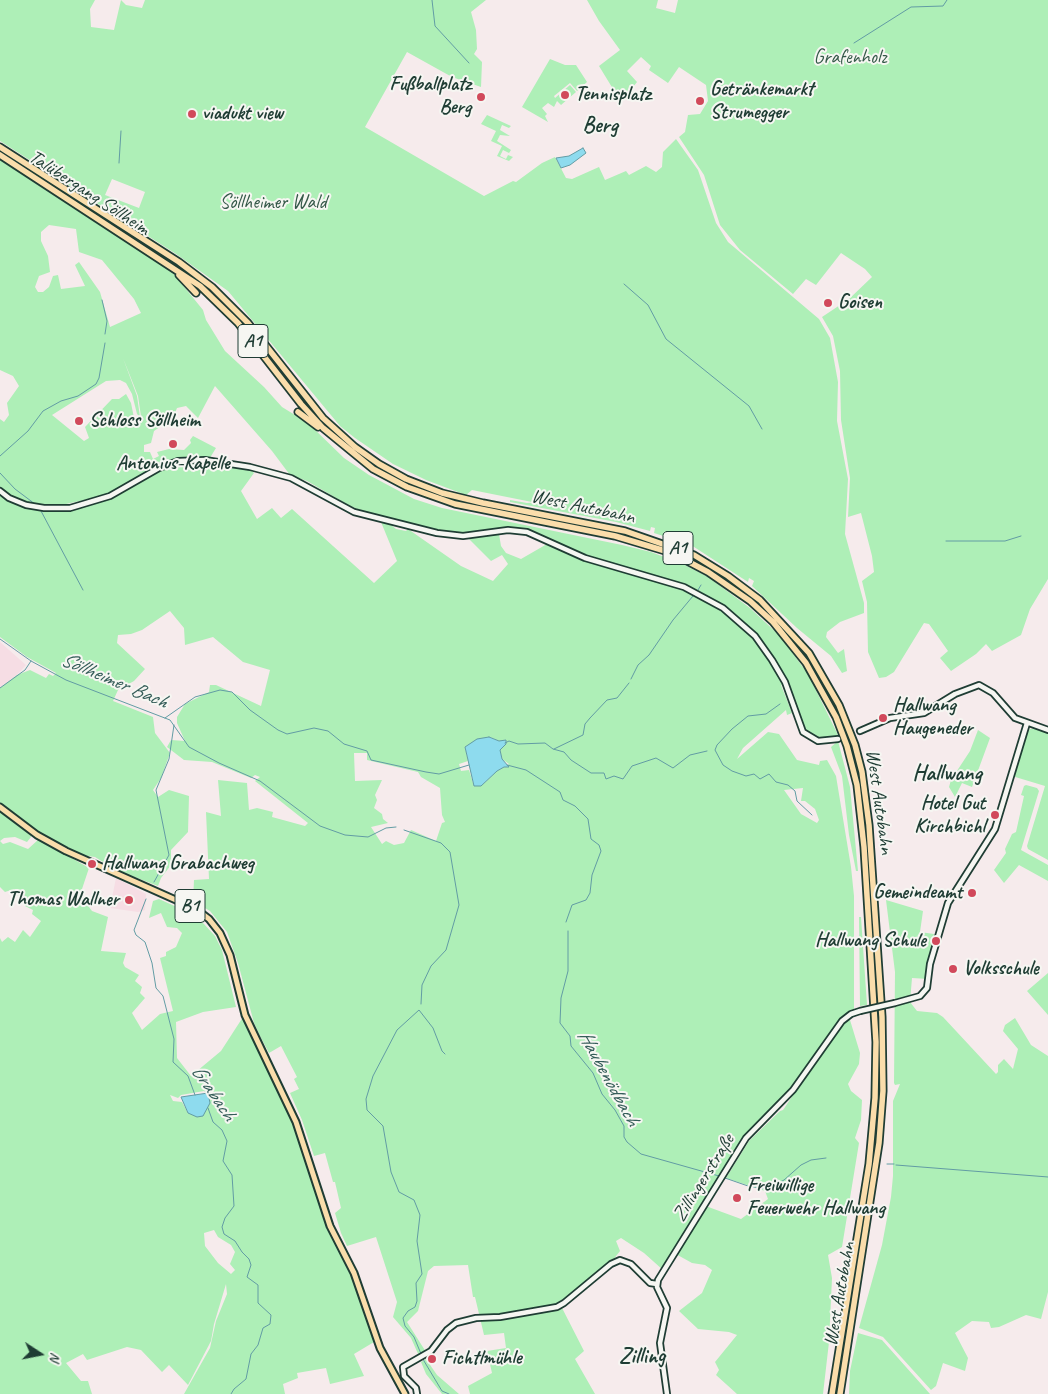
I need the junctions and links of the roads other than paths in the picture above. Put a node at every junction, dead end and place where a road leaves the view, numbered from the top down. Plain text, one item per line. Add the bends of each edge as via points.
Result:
1 (0, 147) edge
2 (5, 155) edge
3 (160, 250) joint
4 (156, 256) joint
5 (171, 266) junction
6 (196, 292) dead end
7 (298, 412) dead end
8 (323, 428) junction
9 (0, 491) edge
10 (1027, 724) junction
11 (1048, 730) edge
12 (860, 731) tunnel mouth
13 (838, 739) tunnel mouth
14 (0, 807) edge
15 (657, 1284) junction
16 (405, 1394) edge
17 (417, 1394) edge
18 (667, 1394) edge
19 (832, 1394) edge
20 (840, 1394) edge

1 - 2 highway, A1
2 - 3 highway, Talübergang Söllheim / A1
2 - 4 highway, Talübergang Söllheim / A1
3 - 20 highway, West Autobahn / A1 via 220,293 248,323 323,418 379,464 449,495 625,531 694,555 760,600 796,637 820,670 848,725 864,783 882,1017 879,1143
4 - 5 highway, West Autobahn / A1
5 - 6 highway
5 - 8 highway, West Autobahn / A1 via 224,308
7 - 8 highway via 316,427
8 - 19 highway, West Autobahn / A1 via 373,469 436,498 474,509 633,540 691,563 726,583 758,608 792,644 818,681 844,736 857,785 875,1034 875,1090 869,1164
9 - 13 street via 26,505 70,508 110,496 178,461 205,460 292,478 358,513 437,533 463,536 508,530 527,532 585,558 684,587 717,604 744,625 764,648 785,682 803,732 818,742
10 - 11 street
10 - 12 street via 1010,714 993,693 979,685 955,694 924,713 895,717
10 - 15 street, Zillingerstraße, bridge via 995,830 952,895 943,917 930,964 928,988 920,996 860,1011 842,1021 794,1090 746,1138
14 - 16 main road, B1 via 66,851 196,909 220,933 230,955 245,1015 296,1122 330,1226 354,1273 388,1366
15 - 17 street via 650,1283 631,1264 620,1260 557,1307 456,1323 425,1356 404,1366 404,1376 416,1388
15 - 18 street via 667,1308 660,1343

